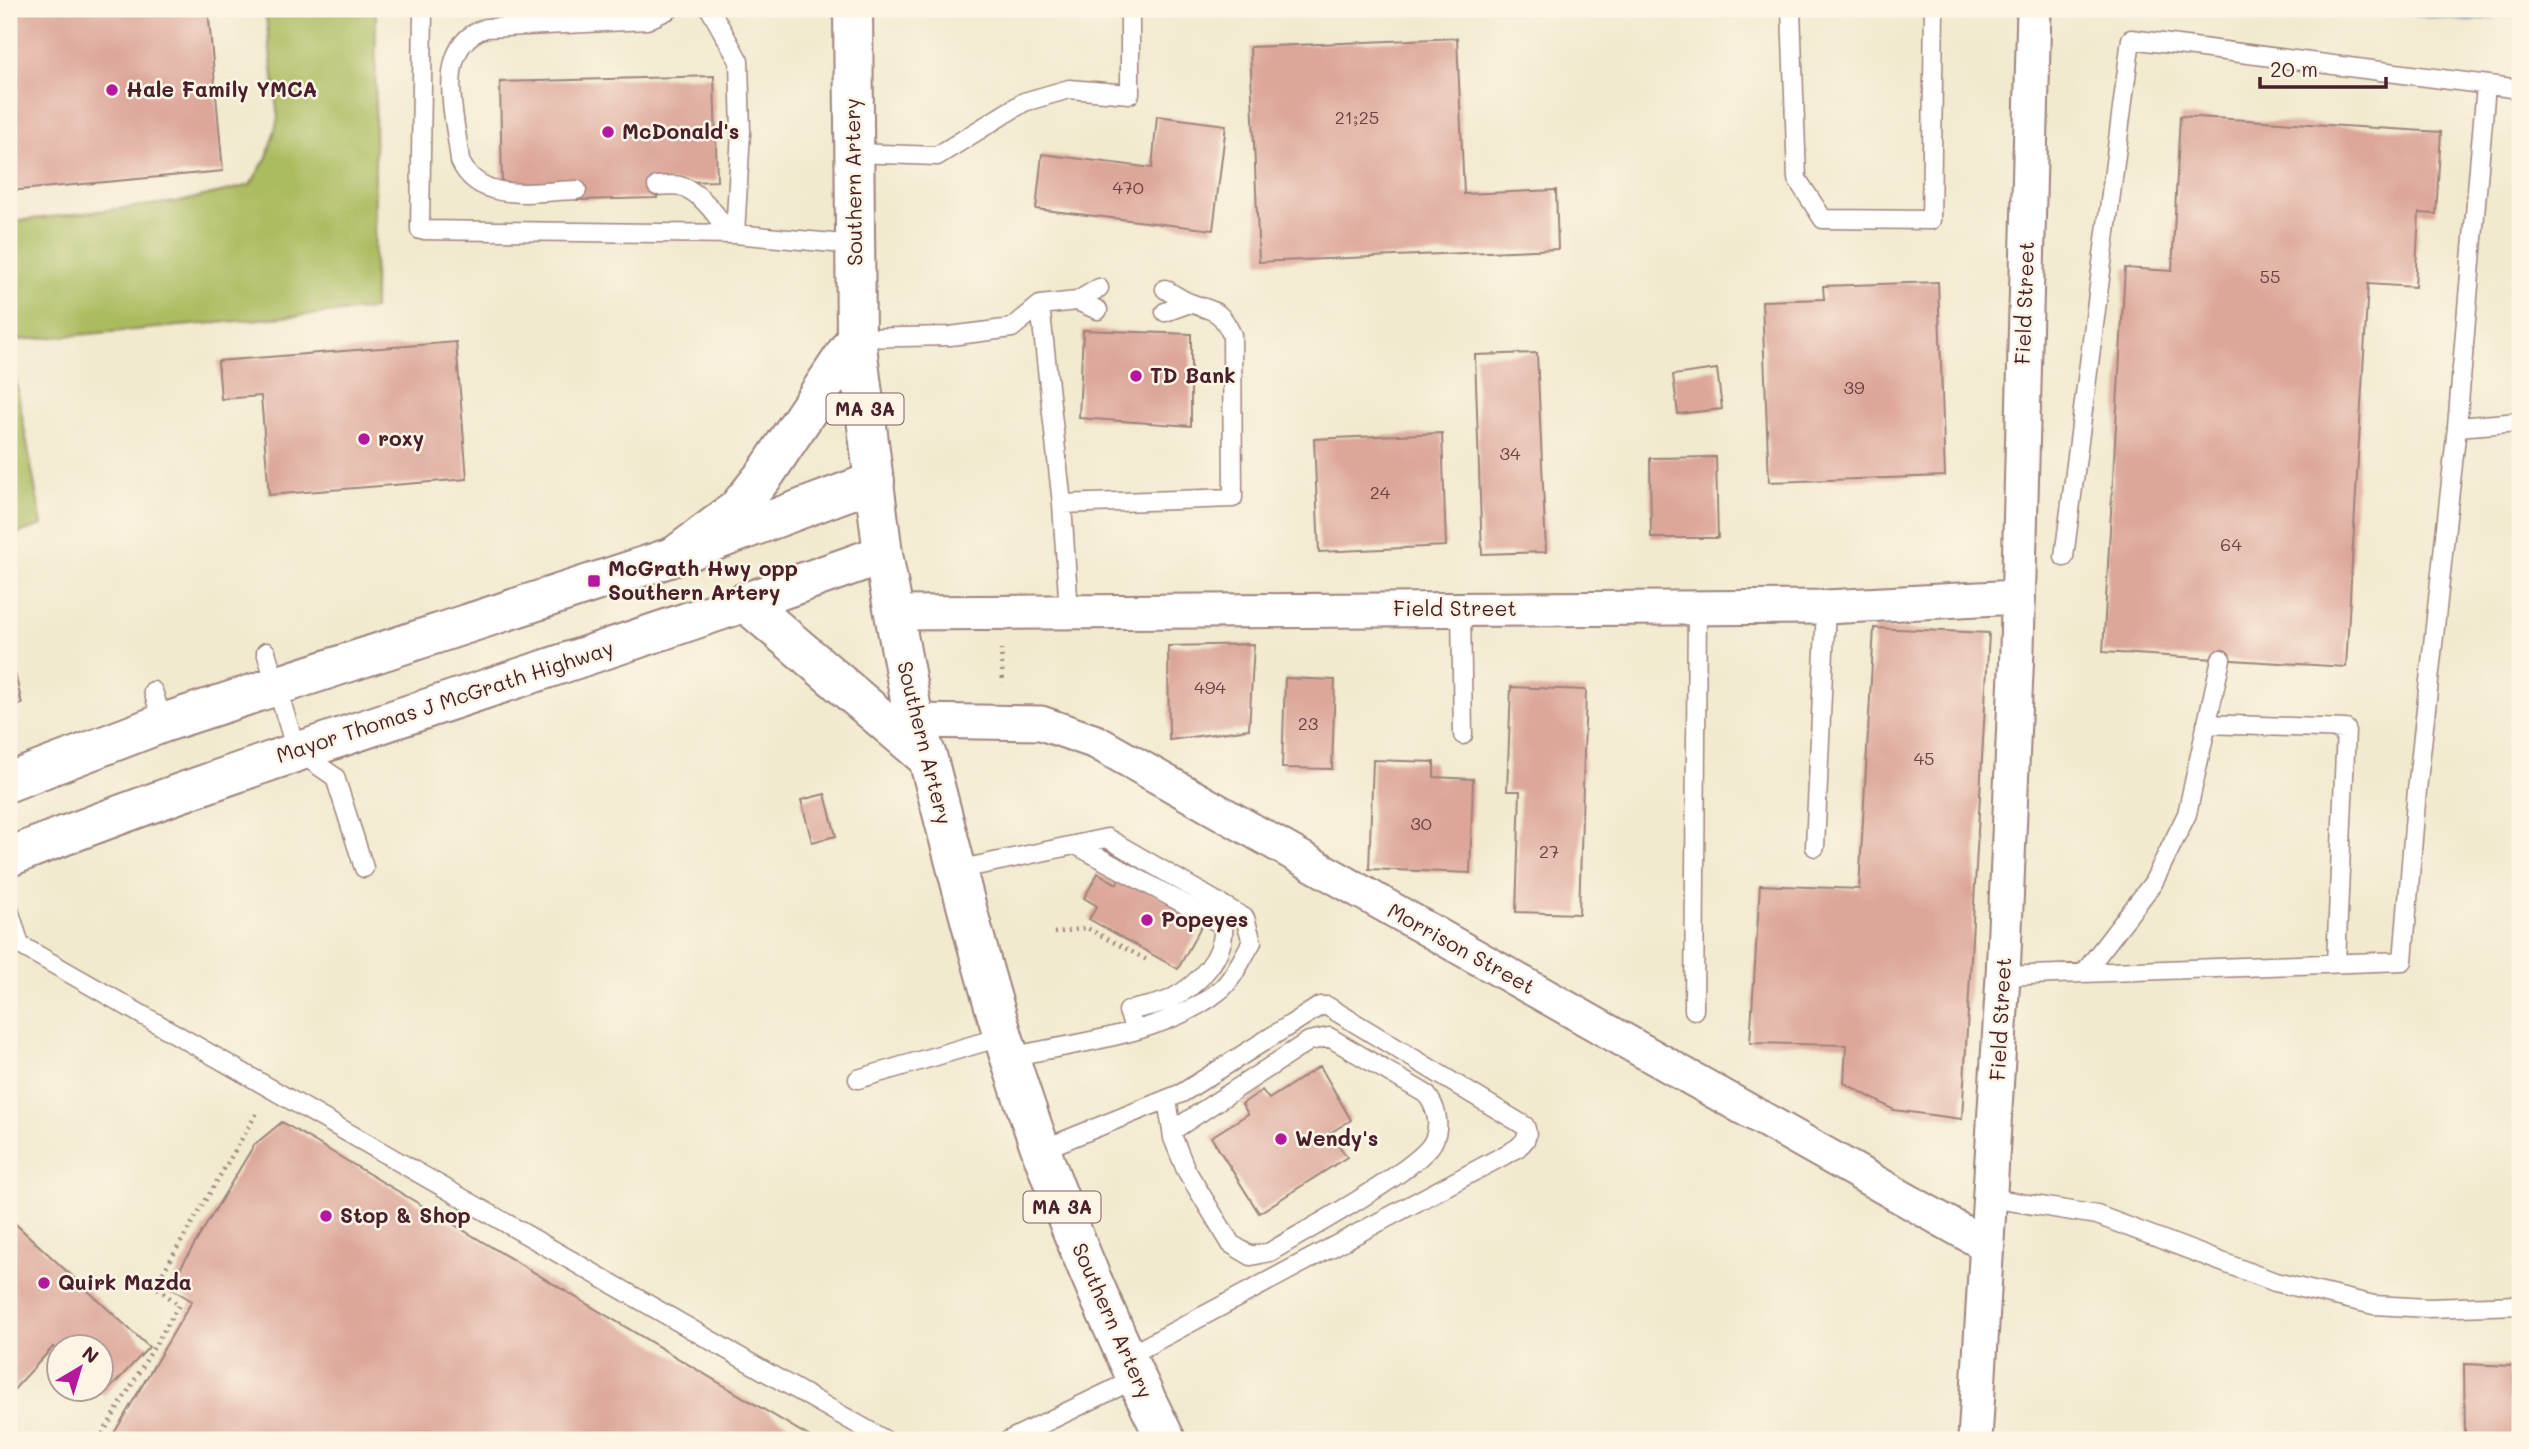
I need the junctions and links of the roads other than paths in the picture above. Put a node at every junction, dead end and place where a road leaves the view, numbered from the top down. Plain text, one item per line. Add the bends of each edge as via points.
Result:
1 (424, 9) edge
2 (670, 9) edge
3 (710, 9) edge
4 (853, 9) edge
5 (1130, 9) edge
6 (1791, 9) edge
7 (1934, 9) edge
8 (2034, 9) edge
9 (2486, 85) junction
10 (2520, 89) edge
11 (854, 153) junction
12 (657, 186) dead end
13 (577, 190) dead end
14 (732, 234) junction
15 (855, 245) junction
16 (1099, 288) dead end
17 (1165, 289) dead end
18 (1077, 301) junction
19 (1190, 303) junction
20 (1040, 305) junction
21 (1098, 310) dead end
22 (1165, 312) dead end
23 (856, 338) junction
24 (2520, 422) edge
25 (2457, 427) junction
26 (875, 481) junction
27 (1062, 504) junction
28 (883, 554) junction
29 (675, 556) junction
30 (2064, 557) dead end
31 (2017, 597) junction
32 (746, 603) junction
33 (1826, 607) junction
34 (1697, 608) junction
35 (1461, 609) junction
36 (1069, 612) junction
37 (894, 613) junction
38 (2221, 659) dead end
39 (271, 668) junction
40 (914, 721) junction
41 (2206, 724) junction
42 (1463, 735) dead end
43 (296, 750) junction
44 (928, 759) junction
45 (9, 782) edge
46 (1076, 845) junction
47 (1815, 847) dead end
48 (9, 857) edge
49 (364, 868) dead end
50 (957, 870) junction
51 (9, 910) edge
52 (2336, 963) junction
53 (2084, 973) junction
54 (2003, 976) junction
55 (1693, 1010) dead end
56 (1135, 1030) junction
57 (1007, 1046) junction
58 (858, 1079) dead end
59 (1167, 1099) junction
60 (1172, 1131) junction
61 (1041, 1150) junction
62 (1990, 1198) junction
63 (1988, 1246) junction
64 (1251, 1256) junction
65 (1264, 1283) junction
66 (2520, 1305) edge
67 (1131, 1368) junction
68 (885, 1440) edge
69 (1009, 1440) edge
70 (1166, 1440) edge
71 (1975, 1440) edge

1 - 14 lane via 420,230
2 - 13 lane via 647,20 486,28 473,32 455,51 451,71 460,160 466,173 486,190
3 - 14 lane via 739,61 741,132
4 - 11 main road, Southern Artery / MA 3A
5 - 11 lane via 1130,94 1069,89 1024,102 937,156
6 - 7 lane via 1797,179 1823,219 1931,220
8 - 31 street, Field Street
9 - 10 lane
9 - 25 lane
9 - 30 lane via 2131,39
11 - 15 main road, Southern Artery / MA 3A
12 - 14 lane via 687,189
14 - 15 lane
15 - 23 main road, Southern Artery / MA 3A
16 - 18 lane
17 - 19 lane
18 - 20 lane
18 - 21 lane
19 - 22 lane
19 - 27 lane via 1211,307 1232,335 1233,498
20 - 23 lane via 1012,328 950,336
20 - 27 lane
23 - 26 main road, Southern Artery / MA 3A
23 - 29 main road via 737,509
24 - 25 lane
25 - 52 lane via 2403,961
26 - 28 main road, Southern Artery / MA 3A
26 - 29 main road
27 - 36 lane
28 - 32 main road, Mayor Thomas J McGrath Highway
28 - 37 main road, Southern Artery / MA 3A
29 - 39 main road
31 - 33 street, Field Street
31 - 54 street, Field Street
32 - 43 main road, Mayor Thomas J McGrath Highway
32 - 44 main road
33 - 34 street, Field Street
33 - 47 lane
34 - 35 street, Field Street
34 - 55 lane
35 - 36 street, Field Street
35 - 42 lane
36 - 37 street, Field Street
37 - 40 main road, Southern Artery / MA 3A
38 - 41 lane
39 - 43 lane
39 - 45 main road via 158,707
40 - 44 main road, Southern Artery / MA 3A
40 - 63 street, Morrison Street via 1041,723 1096,742
41 - 52 lane via 2346,729
41 - 53 lane via 2187,814 2153,883
43 - 48 main road, Mayor Thomas J McGrath Highway
43 - 49 lane via 335,777
44 - 50 main road, Southern Artery / MA 3A
46 - 50 lane
46 - 56 lane via 1223,925 1225,942 1201,978 1170,999 1128,1011
46 - 56 lane via 1107,838 1245,918 1252,942 1220,990 1192,1009
50 - 57 main road, Southern Artery / MA 3A
51 - 68 lane via 20,946
52 - 53 lane
53 - 54 lane
54 - 62 street, Field Street
56 - 57 lane
57 - 58 lane
57 - 61 main road, Southern Artery / MA 3A
59 - 60 lane
59 - 61 lane
59 - 65 lane via 1320,1006 1327,1006 1525,1126 1527,1139 1516,1149
60 - 64 lane via 1186,1170 1231,1244
60 - 64 lane via 1309,1041 1321,1038 1340,1043 1432,1101 1437,1125 1434,1140 1414,1163 1270,1252
61 - 67 main road, Southern Artery / MA 3A
62 - 63 street, Field Street
62 - 66 lane via 2097,1214 2275,1282 2374,1305
63 - 71 street, Field Street
64 - 65 lane
65 - 67 lane
67 - 69 lane
67 - 70 main road, Southern Artery / MA 3A

